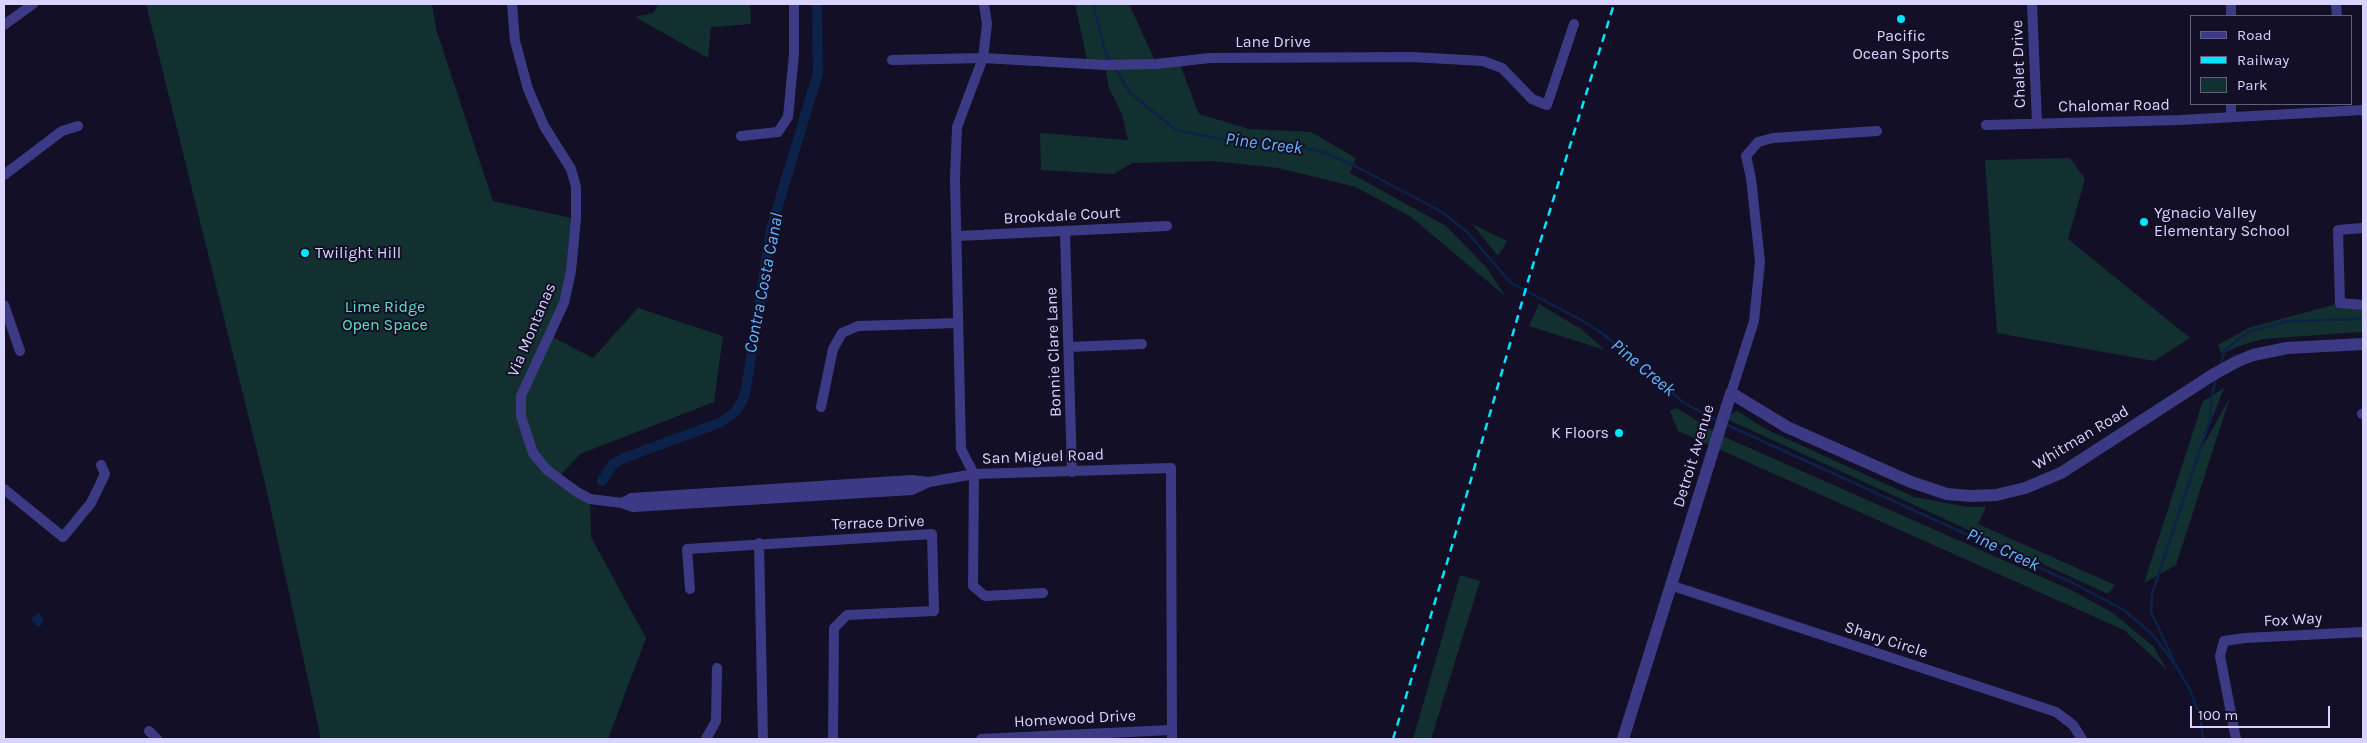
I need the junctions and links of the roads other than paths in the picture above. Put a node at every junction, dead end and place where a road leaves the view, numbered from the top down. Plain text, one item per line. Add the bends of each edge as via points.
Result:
1 (33, 4) edge
2 (512, 4) edge
3 (794, 4) edge
4 (984, 4) edge
5 (2032, 4) edge
6 (1574, 24) dead end
7 (4, 25) edge
8 (983, 58) junction
9 (892, 60) dead end
10 (2231, 105) edge
11 (2340, 107) edge
12 (2363, 110) edge
13 (2231, 117) junction
14 (2037, 123) junction
15 (1986, 125) dead end
16 (78, 126) dead end
17 (1877, 131) dead end
18 (741, 136) dead end
19 (4, 175) edge
20 (1168, 226) dead end
21 (2363, 228) edge
22 (1065, 232) junction
23 (958, 236) junction
24 (4, 305) edge
25 (2363, 305) edge
26 (957, 323) junction
27 (1142, 344) dead end
28 (2363, 344) edge
29 (1069, 347) junction
30 (20, 351) dead end
31 (1731, 392) junction
32 (821, 407) dead end
33 (101, 465) dead end
34 (1072, 472) junction
35 (974, 474) junction
36 (4, 489) edge
37 (759, 543) junction
38 (1670, 585) junction
39 (690, 590) dead end
40 (1043, 593) dead end
41 (2363, 632) edge
42 (717, 668) dead end
43 (149, 731) dead end
44 (1172, 734) edge
45 (157, 739) edge
46 (706, 739) edge
47 (763, 739) edge
48 (833, 739) edge
49 (981, 739) edge
50 (1623, 739) edge
51 (2082, 739) edge
52 (2236, 739) edge

1 - 7 street
2 - 35 street, Via Montanas via 516,41 528,90 544,126 570,169 576,187 571,271 564,303 521,396 521,416 533,452 547,470 590,499 622,503 631,498 912,480 929,482
3 - 18 street via 794,54 788,117 778,132
4 - 8 street, San Miguel Road via 987,24
5 - 14 street, Chalet Drive
6 - 8 street, Lane Drive via 1547,105 1532,99 1502,68 1483,61 1412,57 1210,58 1105,65
8 - 9 street, Lane Drive
8 - 23 street, San Miguel Road via 958,127 955,178
10 - 13 street
11 - 12 street, Chalomar Road
11 - 13 street, Chalomar Road
13 - 14 street, Chalomar Road
14 - 15 street, Chalomar Road
16 - 19 street via 62,131
17 - 31 street, Detroit Avenue via 1773,138 1758,142 1746,156 1760,262 1754,321
20 - 22 street, Brookdale Court
21 - 25 street via 2338,230 2340,304
22 - 23 street, Brookdale Court
22 - 29 street, Bonnie Clare Lane
23 - 26 street, San Miguel Road
24 - 30 street
26 - 32 street via 858,326 842,333 833,350
26 - 35 street, San Miguel Road via 961,449
27 - 29 street
28 - 31 street, Whitman Road via 2268,351 2225,368 2046,481 1996,495 1947,494 1911,482 1787,427
29 - 34 street, Bonnie Clare Lane
31 - 38 street, Detroit Avenue
33 - 36 street via 105,474 91,503 62,537
34 - 35 street, San Miguel Road
34 - 44 street, San Miguel Road via 1171,468
35 - 40 street via 973,586 986,596
37 - 39 street via 687,549
37 - 47 street
37 - 48 street, Terrace Drive via 932,534 934,612 847,615 834,628
38 - 50 street, Detroit Avenue
38 - 51 street, Shary Circle via 2056,712 2073,725
41 - 52 street, Fox Way via 2224,641 2220,656
42 - 46 street via 716,721
43 - 45 street
44 - 49 street, Homewood Drive

